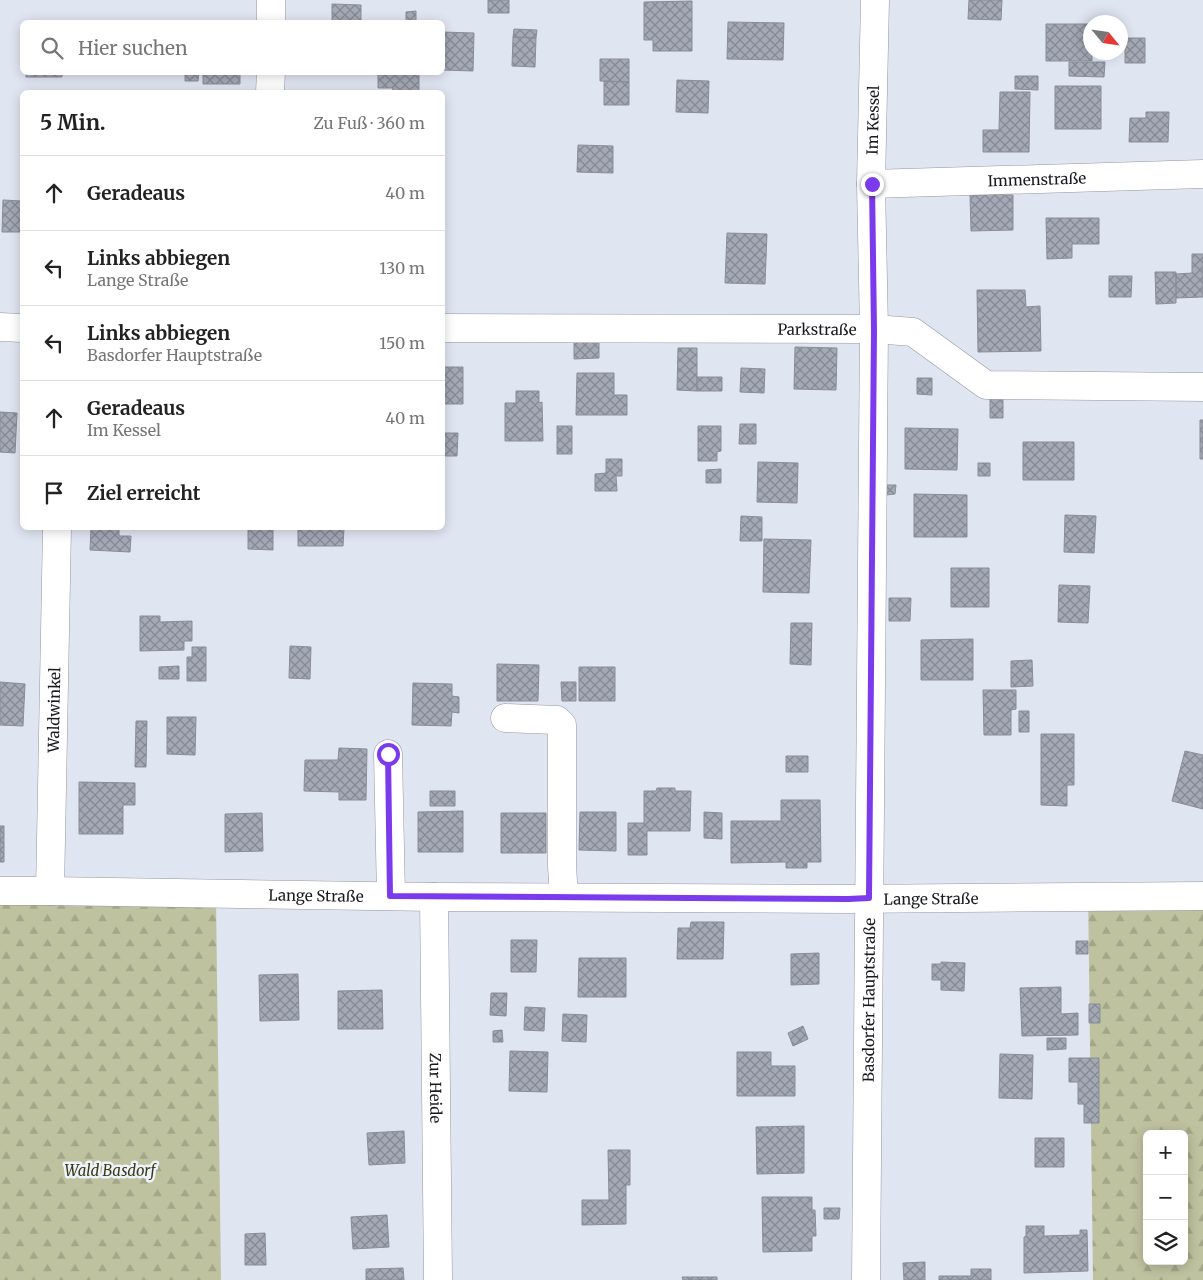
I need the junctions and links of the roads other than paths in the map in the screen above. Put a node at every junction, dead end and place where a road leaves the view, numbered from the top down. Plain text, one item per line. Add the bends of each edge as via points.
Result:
1 (271, 0) edge
2 (875, 0) edge
3 (271, 20) edge
4 (271, 75) edge
5 (270, 90) edge
6 (1203, 174) edge
7 (872, 184) junction
8 (0, 327) edge
9 (20, 328) edge
10 (445, 328) edge
11 (874, 330) junction
12 (1203, 387) edge
13 (57, 530) edge
14 (505, 718) dead end
15 (388, 754) dead end
16 (0, 891) edge
17 (50, 891) junction
18 (390, 896) junction
19 (434, 896) junction
20 (1203, 896) edge
21 (564, 897) junction
22 (869, 898) junction
23 (438, 1280) edge
24 (866, 1280) edge

1 - 3 street
2 - 7 street, Im Kessel
4 - 5 street
6 - 7 street, Immenstraße
7 - 11 street, Im Kessel
8 - 9 street
10 - 11 street, Parkstraße
11 - 12 street, Parkstraße via 913,332 986,385
11 - 22 street, Basdorfer Hauptstraße
13 - 17 street, Waldwinkel
14 - 21 street via 557,720 562,724
15 - 18 street
16 - 17 street, Lange Straße
17 - 18 street, Lange Straße
18 - 19 street, Lange Straße
19 - 21 street, Lange Straße
19 - 23 street, Zur Heide
20 - 22 street, Lange Straße
21 - 22 street, Lange Straße
22 - 24 street, Basdorfer Hauptstraße

